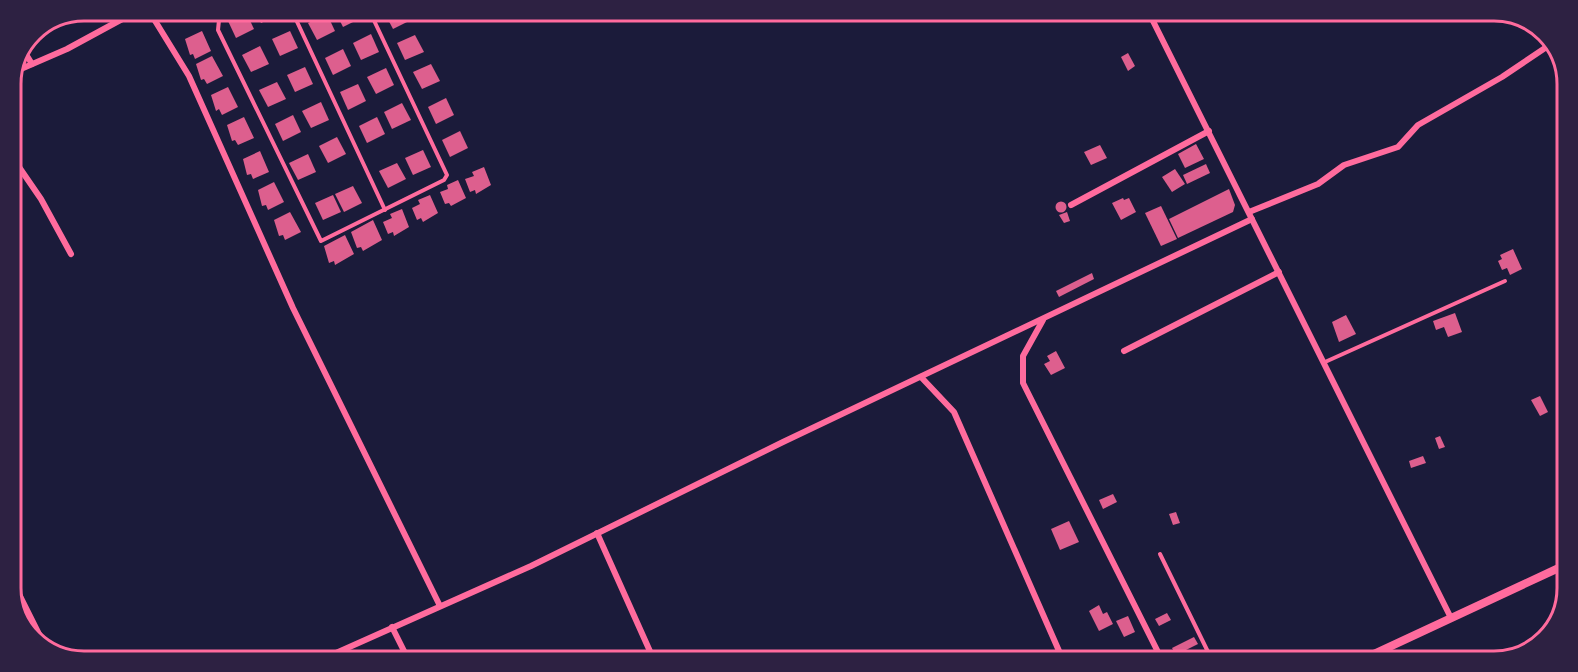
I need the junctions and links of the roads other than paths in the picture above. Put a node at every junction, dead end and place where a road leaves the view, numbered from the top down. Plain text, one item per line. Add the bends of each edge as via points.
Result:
1 (119, 21) edge
2 (155, 21) edge
3 (219, 21) edge
4 (297, 21) edge
5 (374, 21) edge
6 (1153, 21) edge
7 (1545, 48) edge
8 (28, 57) edge
9 (32, 64) junction
10 (23, 68) edge
11 (1209, 131) junction
12 (21, 171) edge
13 (1071, 205) dead end
14 (385, 210) junction
15 (1250, 215) junction
16 (71, 254) dead end
17 (1279, 272) junction
18 (1506, 281) dead end
19 (1043, 320) junction
20 (1124, 351) dead end
21 (1324, 362) junction
22 (921, 377) junction
23 (597, 533) junction
24 (1160, 554) dead end
25 (1557, 569) edge
26 (22, 600) edge
27 (440, 606) junction
28 (1451, 618) junction
29 (392, 627) junction
30 (37, 630) edge
31 (340, 651) edge
32 (404, 651) edge
33 (650, 651) edge
34 (1059, 651) edge
35 (1157, 651) edge
36 (1208, 651) edge
37 (1380, 651) edge

1 - 9 street
2 - 27 street via 189,76 293,308
3 - 14 lane via 218,30 318,239 325,242
4 - 14 lane
5 - 14 lane via 447,175
6 - 11 street
7 - 15 street via 1418,125 1398,147 1344,165 1318,184
8 - 9 street
9 - 10 street
11 - 13 street
11 - 15 street
12 - 16 street
15 - 17 street
15 - 19 street
17 - 20 street
17 - 21 street
18 - 21 lane
19 - 22 street
19 - 35 street via 1023,356 1023,383
21 - 28 street
22 - 23 street
22 - 34 street via 954,412
23 - 27 street
23 - 33 street
24 - 36 lane
25 - 28 street
26 - 30 street
27 - 29 street
28 - 37 street
29 - 31 street
29 - 32 street

